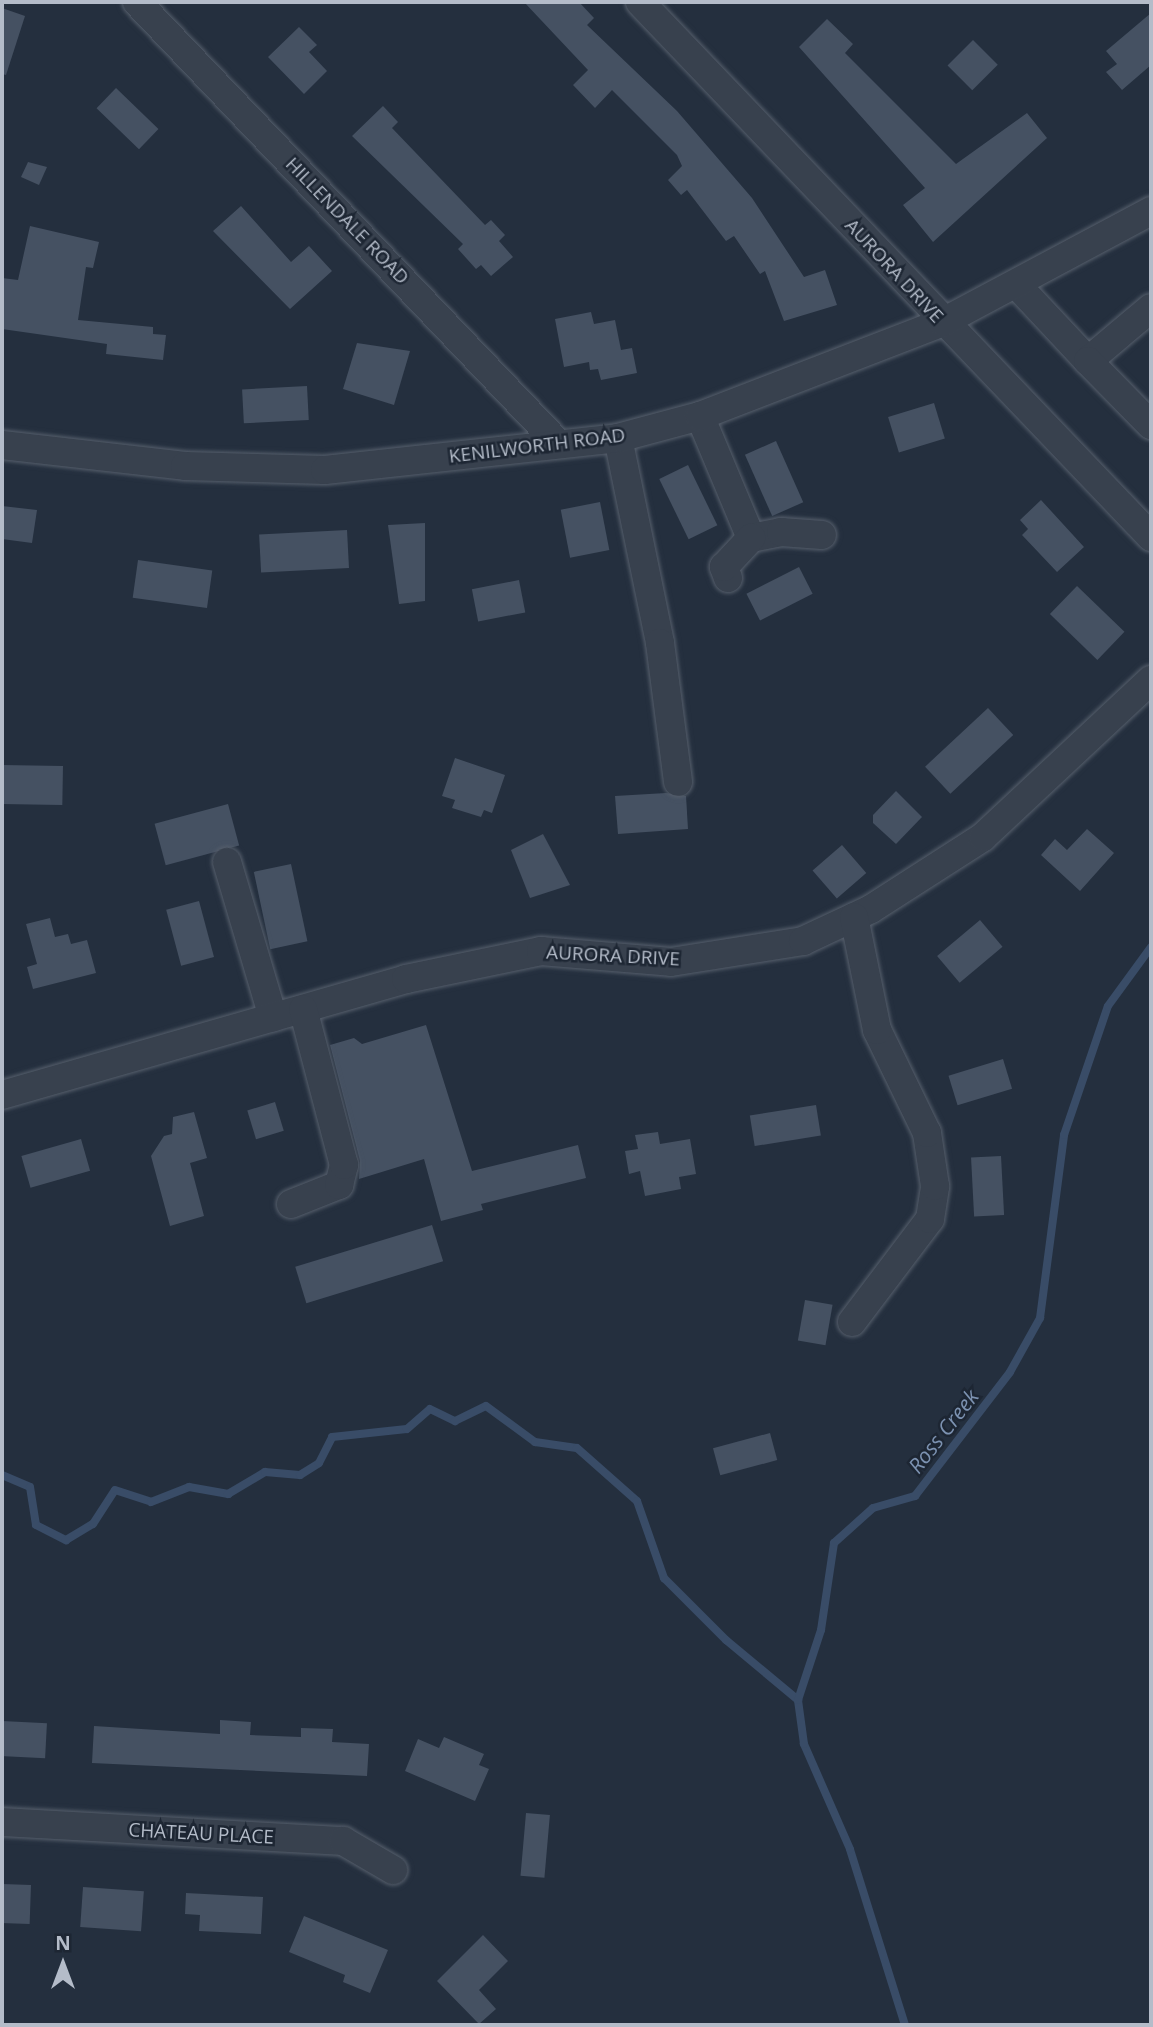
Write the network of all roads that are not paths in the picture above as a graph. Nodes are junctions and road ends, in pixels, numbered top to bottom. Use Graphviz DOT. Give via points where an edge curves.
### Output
graph roads {
  1 [pos="137,2"];
  2 [pos="640,2"];
  3 [pos="1151,211"];
  4 [pos="1016,284"];
  5 [pos="1151,308"];
  6 [pos="943,322"];
  7 [pos="1088,361"];
  8 [pos="1148,415"];
  9 [pos="700,416"];
  10 [pos="618,438"];
  11 [pos="556,441"];
  12 [pos="2,445"];
  13 [pos="822,535"];
  14 [pos="1151,537"];
  15 [pos="751,538"];
  16 [pos="728,578"];
  17 [pos="1151,680"];
  18 [pos="678,782"];
  19 [pos="227,862"];
  20 [pos="854,917"];
  21 [pos="303,1009"];
  22 [pos="273,1017"];
  23 [pos="2,1096"];
  24 [pos="291,1204"];
  25 [pos="852,1321"];
  26 [pos="2,1822"];
  27 [pos="393,1870"];
  1 -- 11 [label="street, HILLENDALE ROAD"];
  2 -- 6 [label="street, AURORA DRIVE"];
  3 -- 4 [label="street, KENILWORTH ROAD"];
  4 -- 6 [label="street, KENILWORTH ROAD"];
  4 -- 7 [label="street"];
  5 -- 7 [label="street"];
  6 -- 9 [label="street, KENILWORTH ROAD"];
  6 -- 14 [label="street, AURORA DRIVE"];
  7 -- 8 [label="street"];
  9 -- 10 [label="street, KENILWORTH ROAD"];
  9 -- 15 [label="street"];
  10 -- 11 [label="street, KENILWORTH ROAD"];
  10 -- 18 [label="street" via="660,643"];
  11 -- 12 [label="street, KENILWORTH ROAD" via="325,470 185,466"];
  13 -- 15 [label="street" via="781,532"];
  15 -- 16 [label="street" via="724,567"];
  17 -- 20 [label="street, AURORA DRIVE" via="983,837"];
  19 -- 22 [label="street"];
  20 -- 21 [label="street, AURORA DRIVE" via="803,941 671,962 541,951 406,979"];
  20 -- 25 [label="street" via="877,1030 927,1133 934,1186 930,1219"];
  21 -- 22 [label="street, AURORA DRIVE"];
  21 -- 24 [label="street" via="344,1165 339,1185"];
  22 -- 23 [label="street, AURORA DRIVE"];
  26 -- 27 [label="street, CHATEAU PLACE" via="342,1841"];
}
